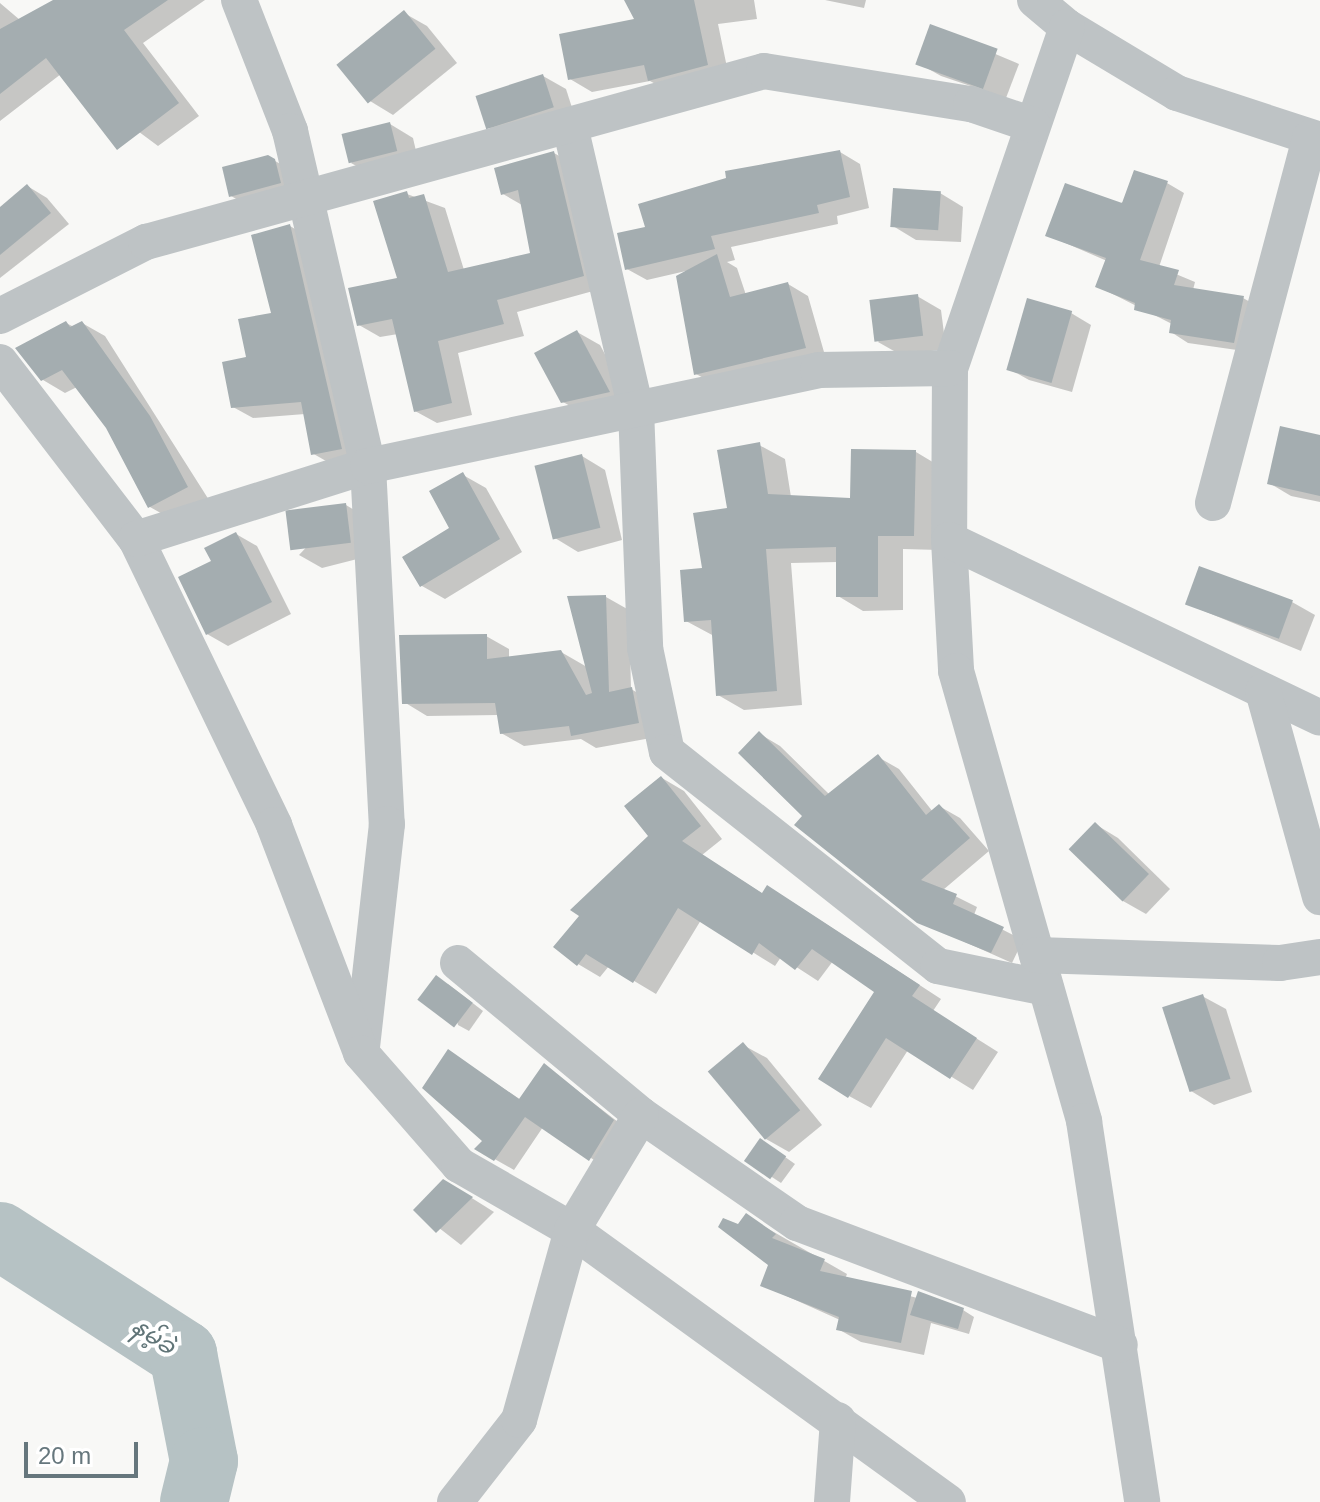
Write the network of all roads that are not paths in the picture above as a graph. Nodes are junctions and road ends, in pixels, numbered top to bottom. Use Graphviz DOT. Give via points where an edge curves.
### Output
graph roads {
  1 [pos="239,0"];
  2 [pos="1035,0"];
  3 [pos="1067,27"];
  4 [pos="1033,125"];
  5 [pos="570,126"];
  6 [pos="1315,139"];
  7 [pos="307,201"];
  8 [pos="0,316"];
  9 [pos="0,362"];
  10 [pos="950,368"];
  11 [pos="636,409"];
  12 [pos="368,466"];
  13 [pos="1213,503"];
  14 [pos="136,539"];
  15 [pos="949,540"];
  16 [pos="1263,691"];
  17 [pos="1320,718"];
  18 [pos="1320,897"];
  19 [pos="1320,957"];
  20 [pos="458,963"];
  21 [pos="1041,971"];
  22 [pos="361,1053"];
  23 [pos="641,1115"];
  24 [pos="572,1230"];
  25 [pos="1120,1345"];
  26 [pos="838,1420"];
  27 [pos="455,1502"];
  28 [pos="832,1502"];
  29 [pos="948,1502"];
  30 [pos="1142,1502"];
  1 -- 7 [label="street" via="290,131"];
  2 -- 3 [label="street"];
  3 -- 4 [label="street"];
  3 -- 6 [label="street" via="1177,93"];
  4 -- 5 [label="street" via="971,104 764,71"];
  4 -- 10 [label="street"];
  5 -- 7 [label="street"];
  5 -- 11 [label="street"];
  6 -- 13 [label="street"];
  7 -- 8 [label="street" via="146,242"];
  7 -- 12 [label="street"];
  9 -- 14 [label="street"];
  10 -- 11 [label="street" via="818,370"];
  10 -- 15 [label="street"];
  11 -- 12 [label="street"];
  11 -- 21 [label="street" via="645,648 667,752 938,966"];
  12 -- 14 [label="street"];
  12 -- 22 [label="street" via="387,824"];
  14 -- 22 [label="street" via="274,825"];
  15 -- 16 [label="street"];
  15 -- 21 [label="street" via="956,671"];
  16 -- 17 [label="street"];
  16 -- 18 [label="street"];
  19 -- 21 [label="street"];
  20 -- 23 [label="street"];
  21 -- 25 [label="street" via="1084,1121"];
  22 -- 24 [label="street" via="459,1165"];
  23 -- 24 [label="street"];
  23 -- 25 [label="street" via="797,1223"];
  24 -- 26 [label="street"];
  24 -- 27 [label="street" via="519,1420"];
  25 -- 30 [label="street"];
  26 -- 28 [label="street"];
  26 -- 29 [label="street"];
}
